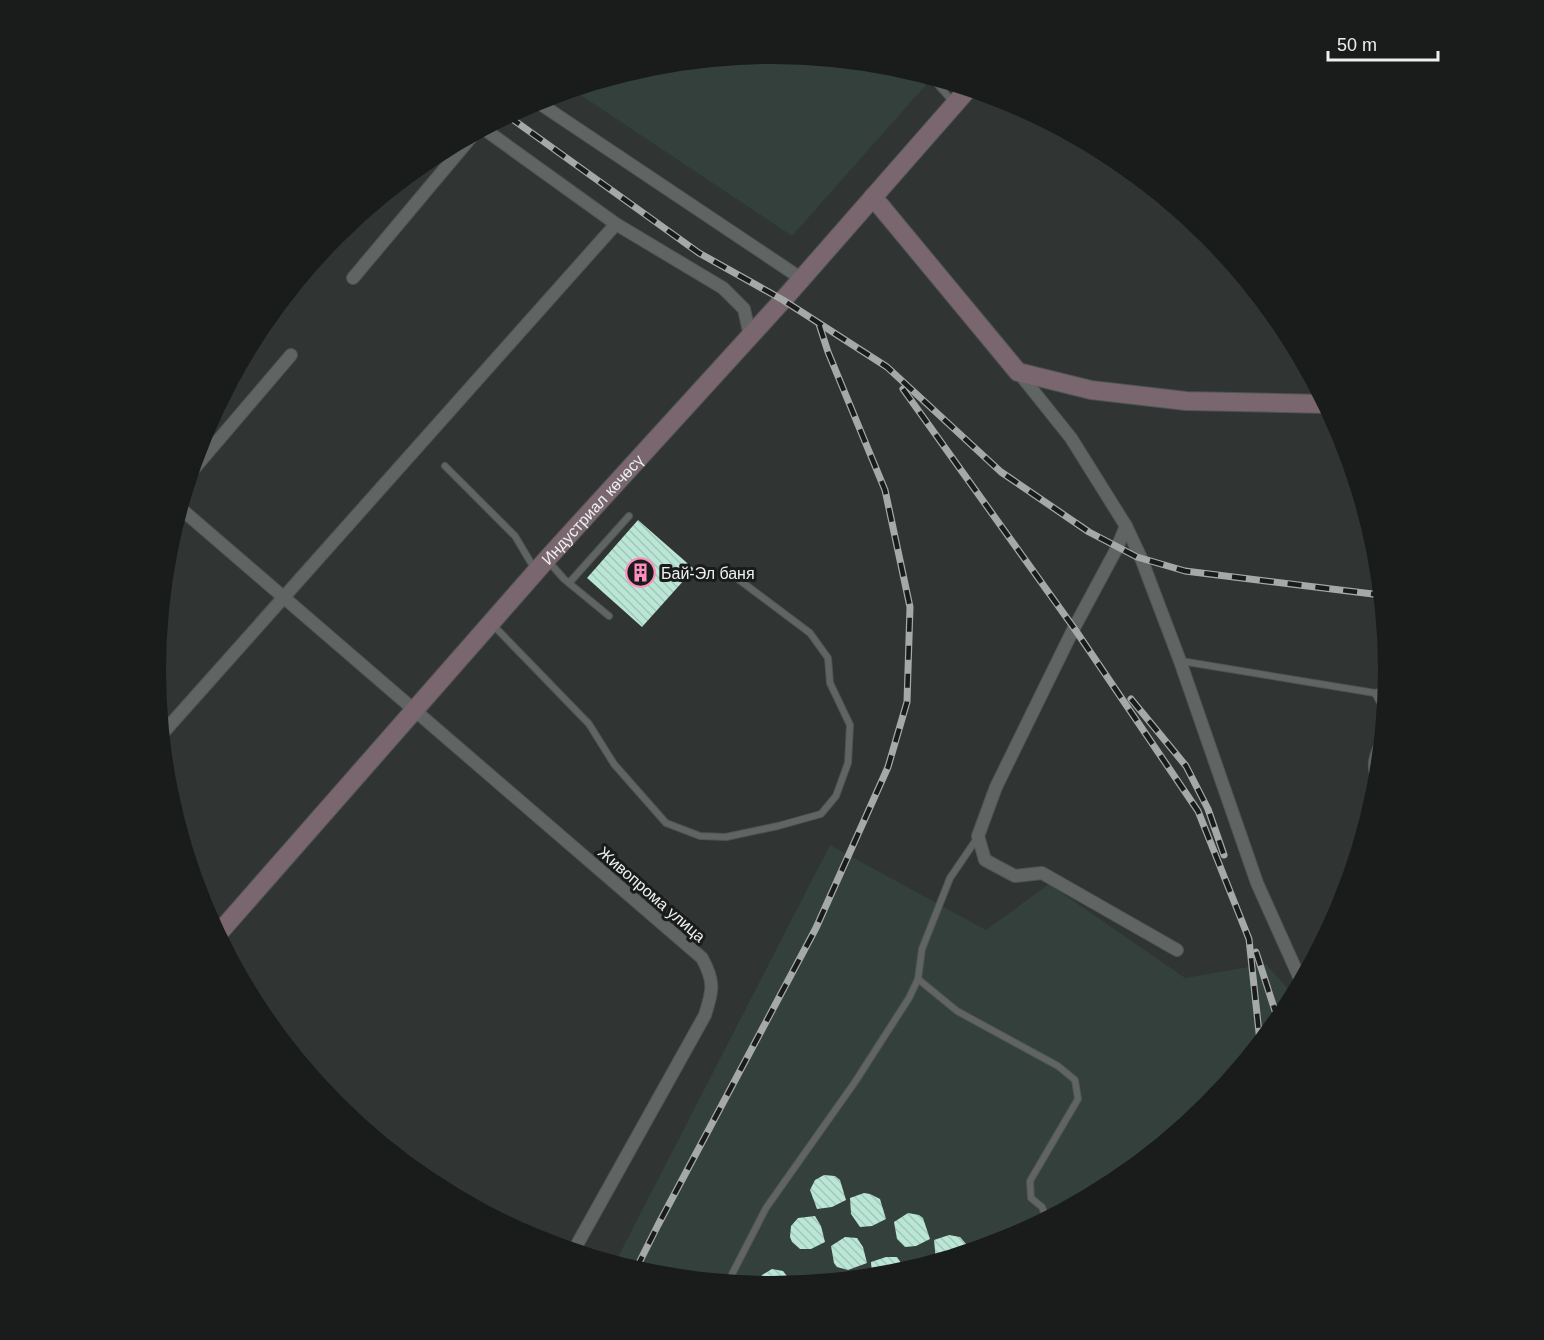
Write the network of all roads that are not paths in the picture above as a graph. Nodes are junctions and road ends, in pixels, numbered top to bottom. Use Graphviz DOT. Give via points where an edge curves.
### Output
graph roads {
  1 [pos="942,89"];
  2 [pos="962,95"];
  3 [pos="955,103"];
  4 [pos="548,108"];
  5 [pos="491,134"];
  6 [pos="458,153"];
  7 [pos="873,197"];
  8 [pos="616,224"];
  9 [pos="353,278"];
  10 [pos="802,279"];
  11 [pos="750,336"];
  12 [pos="291,355"];
  13 [pos="1018,372"];
  14 [pos="1316,404"];
  15 [pos="207,453"];
  16 [pos="445,466"];
  17 [pos="187,514"];
  18 [pos="629,516"];
  19 [pos="1126,526"];
  20 [pos="541,565"];
  21 [pos="730,573"];
  22 [pos="569,583"];
  23 [pos="283,598"];
  24 [pos="609,616"];
  25 [pos="491,623"];
  26 [pos="1180,661"];
  27 [pos="1375,693"];
  28 [pos="1377,696"];
  29 [pos="413,710"];
  30 [pos="170,725"];
  31 [pos="978,836"];
  32 [pos="224,927"];
  33 [pos="1177,950"];
  34 [pos="1297,972"];
  35 [pos="918,979"];
  36 [pos="1043,1211"];
  37 [pos="578,1243"];
  38 [pos="732,1274"];
  1 -- 3 [label="lane"];
  2 -- 3 [label="main road, Индустриал көчөсү"];
  3 -- 7 [label="main road, Индустриал көчөсү"];
  4 -- 10 [label="street"];
  5 -- 8 [label="street"];
  6 -- 9 [label="street"];
  7 -- 10 [label="main road, Индустриал көчөсү"];
  7 -- 13 [label="main road"];
  8 -- 11 [label="street" via="723,288 744,309"];
  8 -- 23 [label="street"];
  10 -- 11 [label="main road, Индустриал көчөсү"];
  11 -- 20 [label="main road, Индустриал көчөсү"];
  12 -- 15 [label="street"];
  13 -- 14 [label="main road" via="1091,390 1186,402"];
  13 -- 19 [label="street" via="1071,438"];
  16 -- 20 [label="lane"];
  17 -- 23 [label="street, Живопрома улица"];
  18 -- 22 [label="lane"];
  19 -- 26 [label="street"];
  19 -- 31 [label="street" via="996,787"];
  20 -- 22 [label="lane"];
  20 -- 25 [label="main road, Индустриал көчөсү"];
  21 -- 25 [label="lane" via="810,633 828,658 830,683 850,725 848,762 836,796 821,814 726,837 700,836 666,823 614,764 590,724"];
  22 -- 24 [label="lane"];
  23 -- 29 [label="street, Живопрома улица"];
  23 -- 30 [label="street"];
  25 -- 29 [label="main road, Индустриал көчөсү"];
  26 -- 27 [label="lane"];
  26 -- 34 [label="street" via="1257,883"];
  27 -- 28 [label="lane"];
  29 -- 32 [label="main road, Индустриал көчөсү"];
  29 -- 37 [label="street, Живопрома улица" via="702,958 711,975 705,1015"];
  31 -- 33 [label="street" via="986,860 1015,876 1042,873"];
  31 -- 35 [label="lane" via="950,878 922,949"];
  35 -- 36 [label="lane" via="957,1011 1058,1066 1075,1080 1078,1099 1030,1181 1031,1198"];
  35 -- 38 [label="lane" via="855,1082 766,1208"];
}
